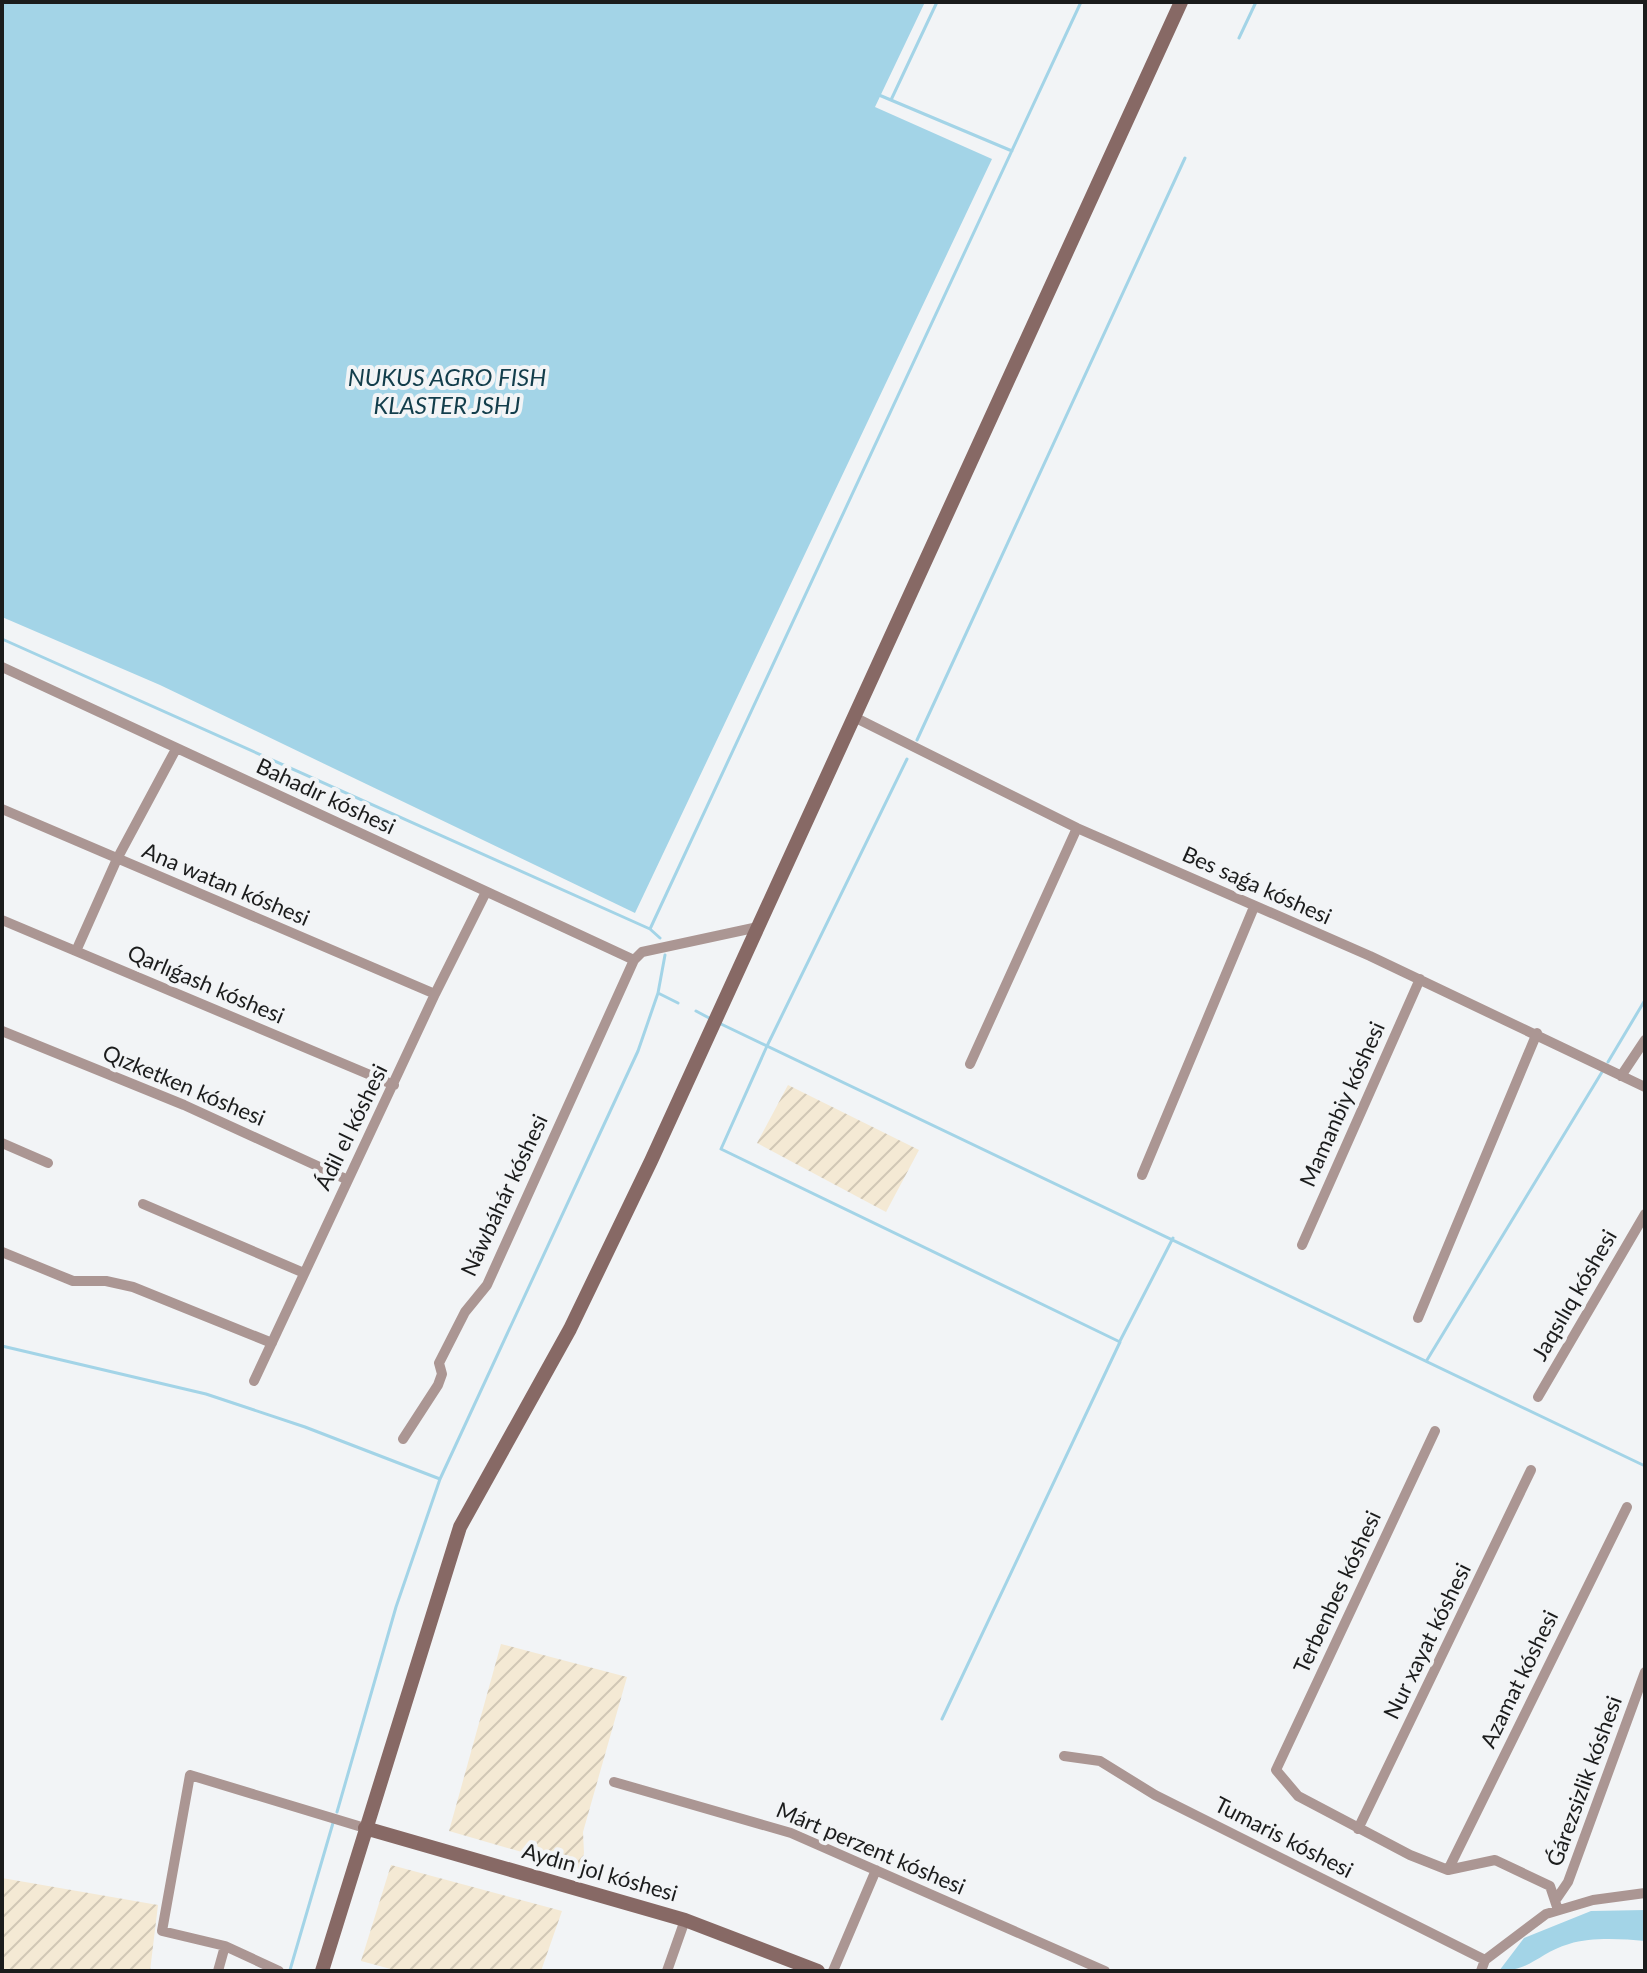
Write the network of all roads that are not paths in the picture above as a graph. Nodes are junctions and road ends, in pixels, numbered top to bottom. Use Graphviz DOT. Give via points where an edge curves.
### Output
graph roads {
  1 [pos="1181,2"];
  2 [pos="2,667"];
  3 [pos="854,717"];
  4 [pos="176,749"];
  5 [pos="2,809"];
  6 [pos="1077,828"];
  7 [pos="117,859"];
  8 [pos="486,892"];
  9 [pos="1254,907"];
  10 [pos="2,920"];
  11 [pos="758,927"];
  12 [pos="76,951"];
  13 [pos="634,960"];
  14 [pos="1420,979"];
  15 [pos="435,994"];
  16 [pos="2,1031"];
  17 [pos="1537,1033"];
  18 [pos="1645,1040"];
  19 [pos="970,1064"];
  20 [pos="1621,1076"];
  21 [pos="394,1085"];
  22 [pos="1645,1087"];
  23 [pos="2,1143"];
  24 [pos="48,1163"];
  25 [pos="1142,1175"];
  26 [pos="348,1180"];
  27 [pos="143,1204"];
  28 [pos="1645,1214"];
  29 [pos="1302,1245"];
  30 [pos="2,1252"];
  31 [pos="304,1273"];
  32 [pos="1418,1318"];
  33 [pos="272,1343"];
  34 [pos="254,1381"];
  35 [pos="1538,1397"];
  36 [pos="1435,1431"];
  37 [pos="403,1439"];
  38 [pos="1531,1470"];
  39 [pos="1627,1507"];
  40 [pos="1645,1672"];
  41 [pos="1064,1756"];
  42 [pos="614,1782"];
  43 [pos="365,1828"];
  44 [pos="1358,1829"];
  45 [pos="876,1870"];
  46 [pos="1448,1870"];
  47 [pos="1645,1893"];
  48 [pos="1557,1905"];
  49 [pos="685,1920"];
  50 [pos="225,1946"];
  51 [pos="1483,1965"];
  52 [pos="218,1971"];
  53 [pos="279,1971"];
  54 [pos="322,1971"];
  55 [pos="667,1971"];
  56 [pos="818,1971"];
  57 [pos="833,1971"];
  58 [pos="1105,1971"];
  1 -- 3 [label="main road"];
  2 -- 4 [label="street, Bahadır kóshesi"];
  3 -- 6 [label="street, Bes saǵa kóshesi"];
  3 -- 11 [label="main road"];
  4 -- 7 [label="street"];
  4 -- 8 [label="street, Bahadır kóshesi"];
  5 -- 7 [label="street, Ana watan kóshesi"];
  6 -- 9 [label="street, Bes saǵa kóshesi"];
  6 -- 19 [label="street"];
  7 -- 12 [label="street"];
  7 -- 15 [label="street, Ana watan kóshesi"];
  8 -- 13 [label="street, Bahadır kóshesi"];
  8 -- 15 [label="street, Ádil el kóshesi"];
  9 -- 14 [label="street, Bes saǵa kóshesi"];
  9 -- 25 [label="street"];
  10 -- 12 [label="street, Qarlıǵash kóshesi"];
  11 -- 13 [label="street" via="642,952"];
  11 -- 43 [label="main road" via="570,1329 460,1527"];
  12 -- 21 [label="street, Qarlıǵash kóshesi"];
  13 -- 37 [label="street, Náwbáhár kóshesi" via="487,1285 465,1312 439,1363 438,1385"];
  14 -- 17 [label="street, Bes saǵa kóshesi"];
  14 -- 29 [label="street, Mamanbiy kóshesi"];
  15 -- 21 [label="street, Ádil el kóshesi"];
  16 -- 26 [label="street, Qızketken kóshesi" via="184,1105"];
  17 -- 20 [label="street, Bes saǵa kóshesi"];
  17 -- 32 [label="street"];
  18 -- 20 [label="street"];
  20 -- 22 [label="street, Bes saǵa kóshesi"];
  21 -- 26 [label="street, Ádil el kóshesi"];
  23 -- 24 [label="street"];
  26 -- 31 [label="street, Ádil el kóshesi"];
  27 -- 31 [label="street"];
  28 -- 35 [label="street, Jaqsılıq kóshesi"];
  30 -- 33 [label="street" via="73,1281 133,1287"];
  31 -- 33 [label="street, Ádil el kóshesi"];
  33 -- 34 [label="street, Ádil el kóshesi"];
  36 -- 44 [label="street, Terbenbes kóshesi" via="1276,1770 1298,1796"];
  38 -- 44 [label="street, Nur xayat kóshesi"];
  39 -- 46 [label="street, Azamat kóshesi"];
  40 -- 48 [label="street, Ǵárezsizlik kóshesi"];
  41 -- 51 [label="street, Tumaris kóshesi" via="1100,1761 1155,1795"];
  42 -- 45 [label="street, Márt perzent kóshesi" via="791,1833"];
  43 -- 49 [label="main road, Aydın jol kóshesi"];
  43 -- 50 [label="street" via="190,1775 162,1931"];
  43 -- 54 [label="main road"];
  44 -- 46 [label="street"];
  45 -- 57 [label="street"];
  45 -- 58 [label="street, Márt perzent kóshesi"];
  46 -- 48 [label="street" via="1495,1860 1550,1886"];
  47 -- 48 [label="street"];
  48 -- 51 [label="street"];
  49 -- 55 [label="street"];
  49 -- 56 [label="main road, Aydın jol kóshesi"];
  50 -- 52 [label="street"];
  50 -- 53 [label="street"];
}
